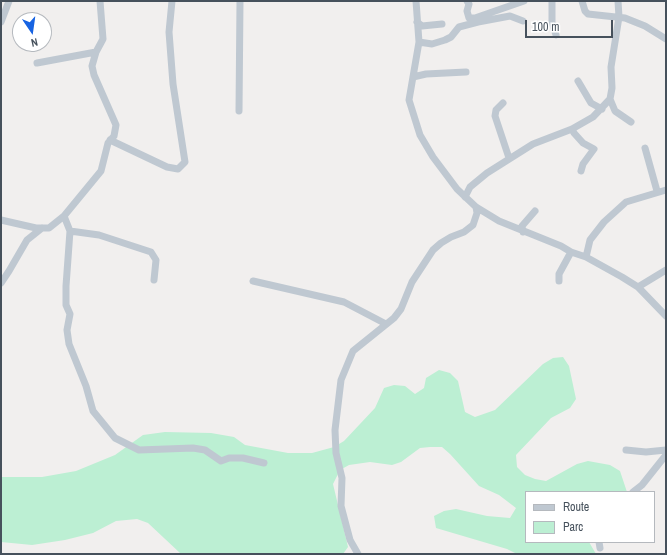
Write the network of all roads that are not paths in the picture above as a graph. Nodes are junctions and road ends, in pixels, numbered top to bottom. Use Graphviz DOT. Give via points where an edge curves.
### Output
graph roads {
  1 [pos="9,1"];
  2 [pos="100,1"];
  3 [pos="172,1"];
  4 [pos="240,1"];
  5 [pos="416,1"];
  6 [pos="476,1"];
  7 [pos="524,1"];
  8 [pos="552,1"];
  9 [pos="582,1"];
  10 [pos="618,1"];
  11 [pos="468,2"];
  12 [pos="619,17"];
  13 [pos="523,21"];
  14 [pos="1,22"];
  15 [pos="417,22"];
  16 [pos="442,24"];
  17 [pos="556,35"];
  18 [pos="666,39"];
  19 [pos="419,42"];
  20 [pos="96,52"];
  21 [pos="37,63"];
  22 [pos="466,72"];
  23 [pos="413,77"];
  24 [pos="578,81"];
  25 [pos="610,99"];
  26 [pos="503,103"];
  27 [pos="602,109"];
  28 [pos="239,111"];
  29 [pos="631,122"];
  30 [pos="572,129"];
  31 [pos="110,140"];
  32 [pos="645,148"];
  33 [pos="509,158"];
  34 [pos="581,170"];
  35 [pos="666,190"];
  36 [pos="657,191"];
  37 [pos="465,197"];
  38 [pos="476,207"];
  39 [pos="535,210"];
  40 [pos="64,216"];
  41 [pos="1,220"];
  42 [pos="42,228"];
  43 [pos="70,231"];
  44 [pos="523,232"];
  45 [pos="571,252"];
  46 [pos="586,257"];
  47 [pos="666,270"];
  48 [pos="154,280"];
  49 [pos="253,281"];
  50 [pos="559,281"];
  51 [pos="1,282"];
  52 [pos="638,287"];
  53 [pos="666,316"];
  54 [pos="386,324"];
  55 [pos="626,450"];
  56 [pos="666,450"];
  57 [pos="666,455"];
  58 [pos="264,463"];
  59 [pos="634,491"];
  60 [pos="358,554"];
  1 -- 14 [label="street"];
  2 -- 20 [label="street" via="103,39"];
  3 -- 31 [label="street" via="169,32 173,84 185,162 178,169 168,167"];
  4 -- 28 [label="street"];
  5 -- 15 [label="street"];
  6 -- 11 [label="street"];
  7 -- 11 [label="street" via="475,18 469,18"];
  8 -- 17 [label="street" via="552,23"];
  9 -- 12 [label="street" via="588,14"];
  10 -- 12 [label="street"];
  12 -- 18 [label="street" via="645,26"];
  12 -- 25 [label="street" via="610,67"];
  13 -- 19 [label="street" via="510,16 478,22 459,27 445,40 432,44"];
  15 -- 16 [label="street" via="422,26"];
  15 -- 19 [label="street"];
  19 -- 23 [label="street"];
  20 -- 21 [label="street"];
  20 -- 31 [label="street" via="92,66 94,75 116,125 114,136"];
  22 -- 23 [label="street"];
  23 -- 37 [label="street" via="409,100 420,135 433,157"];
  24 -- 27 [label="street" via="591,103"];
  25 -- 27 [label="street"];
  25 -- 29 [label="street" via="615,111"];
  26 -- 33 [label="street" via="496,110 495,116"];
  27 -- 30 [label="street"];
  30 -- 33 [label="street" via="533,144"];
  30 -- 34 [label="street" via="583,142 594,149"];
  31 -- 40 [label="street" via="101,170"];
  32 -- 36 [label="street"];
  33 -- 37 [label="street" via="476,181 466,192"];
  35 -- 36 [label="street"];
  36 -- 46 [label="street" via="626,202 604,222 590,240"];
  37 -- 38 [label="street"];
  38 -- 44 [label="street"];
  38 -- 54 [label="street" via="476,220 473,225 433,250 412,282 401,309"];
  39 -- 44 [label="street" via="522,226"];
  40 -- 42 [label="street" via="48,228"];
  40 -- 43 [label="street"];
  41 -- 42 [label="street"];
  42 -- 51 [label="street" via="27,240"];
  43 -- 48 [label="street" via="99,235 151,252 156,260"];
  43 -- 58 [label="street" via="66,286 66,305 70,314 67,330 69,344 93,411 115,438 139,450 193,448 205,450 221,462 229,458 243,458"];
  44 -- 45 [label="street"];
  45 -- 46 [label="street"];
  45 -- 50 [label="street" via="558,274"];
  46 -- 52 [label="street"];
  47 -- 52 [label="street"];
  49 -- 54 [label="street" via="344,302"];
  52 -- 53 [label="street"];
  54 -- 60 [label="street" via="353,351 341,380 338,400 335,430 336,453 342,478 341,506 350,540"];
  55 -- 56 [label="street"];
  57 -- 59 [label="street"];
}
